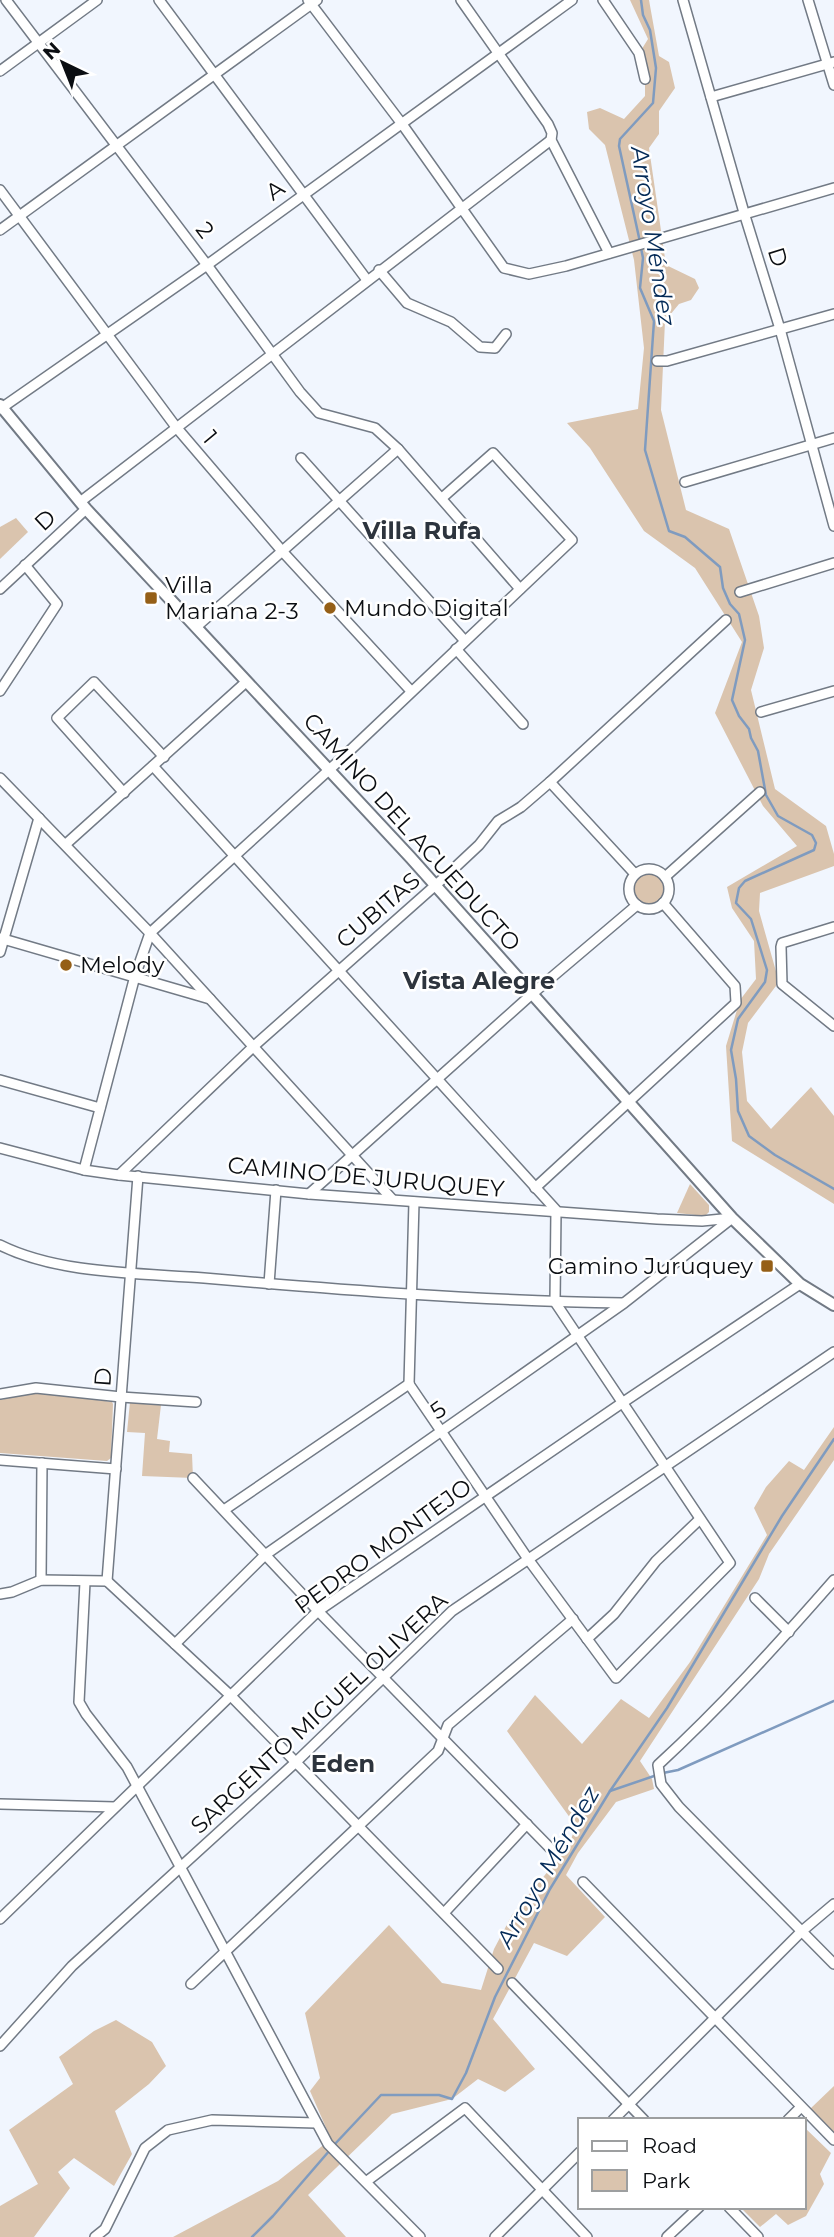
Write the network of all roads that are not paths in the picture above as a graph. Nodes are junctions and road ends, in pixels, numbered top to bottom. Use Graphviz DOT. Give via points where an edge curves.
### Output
graph roads {
  1 [pos="6,0"];
  2 [pos="97,0"];
  3 [pos="159,0"];
  4 [pos="461,0"];
  5 [pos="572,0"];
  6 [pos="603,0"];
  7 [pos="683,0"];
  8 [pos="808,0"];
  9 [pos="312,1"];
  10 [pos="38,43"];
  11 [pos="498,53"];
  12 [pos="831,63"];
  13 [pos="0,71"];
  14 [pos="215,74"];
  15 [pos="645,79"];
  16 [pos="834,85"];
  17 [pos="711,97"];
  18 [pos="402,124"];
  19 [pos="551,140"];
  20 [pos="117,146"];
  21 [pos="834,188"];
  22 [pos="0,191"];
  23 [pos="304,193"];
  24 [pos="461,207"];
  25 [pos="745,215"];
  26 [pos="19,216"];
  27 [pos="0,229"];
  28 [pos="609,253"];
  29 [pos="207,264"];
  30 [pos="379,270"];
  31 [pos="368,280"];
  32 [pos="834,314"];
  33 [pos="780,329"];
  34 [pos="107,332"];
  35 [pos="506,334"];
  36 [pos="272,354"];
  37 [pos="657,361"];
  38 [pos="1,407"];
  39 [pos="176,426"];
  40 [pos="834,438"];
  41 [pos="813,444"];
  42 [pos="398,449"];
  43 [pos="301,458"];
  44 [pos="685,482"];
  45 [pos="442,498"];
  46 [pos="340,501"];
  47 [pos="83,506"];
  48 [pos="834,526"];
  49 [pos="282,551"];
  50 [pos="834,564"];
  51 [pos="25,565"];
  52 [pos="0,589"];
  53 [pos="520,589"];
  54 [pos="740,592"];
  55 [pos="726,620"];
  56 [pos="195,627"];
  57 [pos="465,641"];
  58 [pos="456,649"];
  59 [pos="246,682"];
  60 [pos="0,691"];
  61 [pos="411,691"];
  62 [pos="834,691"];
  63 [pos="761,712"];
  64 [pos="523,723"];
  65 [pos="164,757"];
  66 [pos="153,766"];
  67 [pos="328,770"];
  68 [pos="0,778"];
  69 [pos="550,782"];
  70 [pos="760,792"];
  71 [pos="124,793"];
  72 [pos="39,818"];
  73 [pos="66,844"];
  74 [pos="234,855"];
  75 [pos="635,874"];
  76 [pos="665,877"];
  77 [pos="436,886"];
  78 [pos="663,903"];
  79 [pos="637,905"];
  80 [pos="834,927"];
  81 [pos="150,933"];
  82 [pos="2,939"];
  83 [pos="0,952"];
  84 [pos="339,970"];
  85 [pos="135,976"];
  86 [pos="532,994"];
  87 [pos="210,999"];
  88 [pos="834,1026"];
  89 [pos="254,1046"];
  90 [pos="438,1079"];
  91 [pos="0,1080"];
  92 [pos="630,1103"];
  93 [pos="100,1108"];
  94 [pos="0,1148"];
  95 [pos="353,1155"];
  96 [pos="84,1170"];
  97 [pos="119,1175"];
  98 [pos="138,1176"];
  99 [pos="535,1188"];
  100 [pos="276,1190"];
  101 [pos="309,1194"];
  102 [pos="392,1199"];
  103 [pos="414,1202"];
  104 [pos="556,1210"];
  105 [pos="732,1218"];
  106 [pos="0,1245"];
  107 [pos="130,1272"];
  108 [pos="270,1284"];
  109 [pos="800,1284"];
  110 [pos="412,1295"];
  111 [pos="555,1302"];
  112 [pos="624,1303"];
  113 [pos="834,1305"];
  114 [pos="577,1336"];
  115 [pos="834,1352"];
  116 [pos="409,1384"];
  117 [pos="0,1394"];
  118 [pos="121,1398"];
  119 [pos="196,1402"];
  120 [pos="622,1403"];
  121 [pos="440,1433"];
  122 [pos="0,1460"];
  123 [pos="42,1463"];
  124 [pos="665,1467"];
  125 [pos="116,1469"];
  126 [pos="193,1478"];
  127 [pos="486,1496"];
  128 [pos="224,1510"];
  129 [pos="700,1519"];
  130 [pos="265,1555"];
  131 [pos="528,1559"];
  132 [pos="41,1580"];
  133 [pos="834,1580"];
  134 [pos="85,1581"];
  135 [pos="107,1581"];
  136 [pos="0,1594"];
  137 [pos="755,1598"];
  138 [pos="318,1611"];
  139 [pos="573,1619"];
  140 [pos="789,1632"];
  141 [pos="587,1639"];
  142 [pos="175,1644"];
  143 [pos="384,1678"];
  144 [pos="231,1696"];
  145 [pos="444,1738"];
  146 [pos="296,1762"];
  147 [pos="138,1788"];
  148 [pos="0,1804"];
  149 [pos="115,1807"];
  150 [pos="527,1824"];
  151 [pos="359,1826"];
  152 [pos="550,1848"];
  153 [pos="181,1870"];
  154 [pos="583,1882"];
  155 [pos="834,1904"];
  156 [pos="444,1913"];
  157 [pos="0,1919"];
  158 [pos="802,1931"];
  159 [pos="226,1953"];
  160 [pos="834,1964"];
  161 [pos="498,1969"];
  162 [pos="512,1983"];
  163 [pos="191,1984"];
  164 [pos="715,2018"];
  165 [pos="0,2046"];
  166 [pos="629,2104"];
  167 [pos="801,2107"];
  168 [pos="615,2118"];
  169 [pos="642,2118"];
  170 [pos="790,2118"];
  171 [pos="316,2123"];
  172 [pos="834,2140"];
  173 [pos="578,2154"];
  174 [pos="367,2181"];
  175 [pos="543,2189"];
  176 [pos="697,2209"];
  177 [pos="731,2209"];
  178 [pos="95,2237"];
  179 [pos="420,2237"];
  180 [pos="495,2237"];
  181 [pos="587,2237"];
  182 [pos="667,2237"];
  183 [pos="758,2237"];
  1 -- 10 [label="street, 2"];
  2 -- 10 [label="street"];
  3 -- 14 [label="street"];
  4 -- 11 [label="street"];
  5 -- 11 [label="street, A"];
  6 -- 15 [label="street" via="639,53"];
  7 -- 17 [label="street, D"];
  8 -- 12 [label="street"];
  9 -- 14 [label="street"];
  9 -- 18 [label="street"];
  10 -- 13 [label="street"];
  10 -- 20 [label="street, 2"];
  11 -- 18 [label="street, A"];
  11 -- 19 [label="street" via="548,124"];
  12 -- 16 [label="street"];
  12 -- 17 [label="street"];
  14 -- 20 [label="street"];
  14 -- 23 [label="street"];
  17 -- 25 [label="street, D"];
  18 -- 23 [label="street, A"];
  18 -- 24 [label="street"];
  19 -- 24 [label="street, D"];
  19 -- 28 [label="street"];
  20 -- 26 [label="street"];
  20 -- 29 [label="street, 2"];
  21 -- 25 [label="street"];
  22 -- 26 [label="street, 1"];
  23 -- 29 [label="street, A"];
  23 -- 31 [label="street"];
  24 -- 28 [label="street" via="504,268 529,274"];
  24 -- 30 [label="street, D"];
  25 -- 28 [label="street"];
  25 -- 33 [label="street, D"];
  26 -- 27 [label="street"];
  26 -- 34 [label="street, 1"];
  29 -- 34 [label="street, A"];
  29 -- 36 [label="street, 2"];
  30 -- 31 [label="street, D"];
  30 -- 35 [label="street" via="407,303 451,323 480,347 495,348"];
  31 -- 36 [label="street, D"];
  32 -- 33 [label="street"];
  33 -- 37 [label="street"];
  33 -- 41 [label="street, D"];
  34 -- 38 [label="street, A"];
  34 -- 39 [label="street, 1"];
  36 -- 39 [label="street, D"];
  36 -- 42 [label="street, 2" via="319,413 375,428"];
  38 -- 47 [label="main road, CAMINO DEL ACUEDUCTO"];
  39 -- 47 [label="street, D"];
  39 -- 49 [label="street, 1"];
  40 -- 41 [label="street"];
  41 -- 44 [label="street"];
  41 -- 48 [label="street, D"];
  42 -- 45 [label="street, 2"];
  42 -- 46 [label="street"];
  43 -- 46 [label="street"];
  45 -- 53 [label="street, 2"];
  45 -- 53 [label="street" via="493,453 572,540"];
  46 -- 49 [label="street"];
  46 -- 57 [label="street"];
  47 -- 51 [label="street, D"];
  47 -- 56 [label="main road, CAMINO DEL ACUEDUCTO"];
  49 -- 56 [label="street"];
  49 -- 61 [label="street, 1"];
  50 -- 54 [label="street"];
  51 -- 52 [label="street, D"];
  51 -- 60 [label="street" via="57,604"];
  53 -- 57 [label="street"];
  55 -- 69 [label="street, CUBITAS"];
  56 -- 59 [label="main road, CAMINO DEL ACUEDUCTO"];
  57 -- 58 [label="street"];
  58 -- 61 [label="street"];
  58 -- 64 [label="street"];
  59 -- 65 [label="street"];
  59 -- 67 [label="main road, CAMINO DEL ACUEDUCTO"];
  61 -- 67 [label="street"];
  62 -- 63 [label="street"];
  65 -- 66 [label="street"];
  65 -- 71 [label="street" via="94,682 57,718"];
  66 -- 71 [label="street"];
  66 -- 74 [label="street"];
  67 -- 74 [label="street"];
  67 -- 77 [label="main road, CAMINO DEL ACUEDUCTO"];
  68 -- 72 [label="street"];
  69 -- 75 [label="street"];
  69 -- 77 [label="street, CUBITAS" via="498,821"];
  70 -- 76 [label="street"];
  71 -- 73 [label="street"];
  72 -- 73 [label="street"];
  72 -- 82 [label="street"];
  73 -- 81 [label="street"];
  74 -- 81 [label="street"];
  74 -- 84 [label="street"];
  75 -- 76 [label="street" via="654,870"];
  75 -- 79 [label="street" via="629,887"];
  76 -- 78 [label="street" via="668,887"];
  77 -- 84 [label="street, CUBITAS"];
  77 -- 86 [label="main road, CAMINO DEL ACUEDUCTO"];
  78 -- 79 [label="street" via="647,909"];
  78 -- 92 [label="street" via="735,986 736,1003"];
  79 -- 86 [label="street"];
  80 -- 88 [label="street" via="782,943 782,984"];
  81 -- 85 [label="street"];
  81 -- 87 [label="street"];
  82 -- 83 [label="street"];
  82 -- 85 [label="street"];
  84 -- 89 [label="street, CUBITAS"];
  84 -- 90 [label="street"];
  85 -- 87 [label="street"];
  85 -- 93 [label="street"];
  86 -- 90 [label="street"];
  86 -- 92 [label="main road, CAMINO DEL ACUEDUCTO"];
  87 -- 89 [label="street"];
  89 -- 95 [label="street"];
  89 -- 97 [label="street, CUBITAS"];
  90 -- 95 [label="street"];
  90 -- 99 [label="street"];
  91 -- 93 [label="street"];
  92 -- 99 [label="street"];
  92 -- 105 [label="main road, CAMINO DEL ACUEDUCTO"];
  93 -- 96 [label="street"];
  94 -- 96 [label="street, CAMINO DE JURUQUEY"];
  95 -- 101 [label="street"];
  95 -- 102 [label="street"];
  96 -- 97 [label="street, CAMINO DE JURUQUEY"];
  97 -- 98 [label="street, CAMINO DE JURUQUEY"];
  98 -- 100 [label="street, CAMINO DE JURUQUEY"];
  98 -- 107 [label="street, D"];
  99 -- 104 [label="street"];
  100 -- 101 [label="street, CAMINO DE JURUQUEY"];
  100 -- 108 [label="street"];
  101 -- 102 [label="street, CAMINO DE JURUQUEY"];
  102 -- 103 [label="street, CAMINO DE JURUQUEY"];
  103 -- 104 [label="street, CAMINO DE JURUQUEY"];
  103 -- 110 [label="street"];
  104 -- 105 [label="street, CAMINO DE JURUQUEY" via="702,1222"];
  104 -- 111 [label="street"];
  105 -- 109 [label="main road, CAMINO DEL ACUEDUCTO"];
  105 -- 112 [label="street, 5"];
  106 -- 107 [label="street" via="74,1266"];
  107 -- 108 [label="street"];
  107 -- 118 [label="street, D"];
  108 -- 110 [label="street"];
  109 -- 113 [label="main road, CAMINO DEL ACUEDUCTO"];
  109 -- 120 [label="street, PEDRO MONTEJO"];
  110 -- 111 [label="street"];
  110 -- 116 [label="street"];
  111 -- 112 [label="street"];
  111 -- 114 [label="street"];
  112 -- 114 [label="street, 5"];
  114 -- 120 [label="street"];
  114 -- 121 [label="street, 5"];
  115 -- 124 [label="street, SARGENTO MIGUEL OLIVERA"];
  116 -- 121 [label="street"];
  116 -- 128 [label="street"];
  117 -- 118 [label="street" via="36,1388"];
  118 -- 119 [label="street"];
  118 -- 125 [label="street, D"];
  120 -- 124 [label="street"];
  120 -- 127 [label="street, PEDRO MONTEJO"];
  121 -- 127 [label="street"];
  121 -- 130 [label="street, 5"];
  122 -- 123 [label="street"];
  123 -- 125 [label="street"];
  123 -- 132 [label="street"];
  124 -- 129 [label="street"];
  124 -- 131 [label="street, SARGENTO MIGUEL OLIVERA"];
  125 -- 135 [label="street, D"];
  126 -- 128 [label="street"];
  127 -- 131 [label="street"];
  127 -- 138 [label="street, PEDRO MONTEJO"];
  128 -- 130 [label="street"];
  129 -- 141 [label="street"];
  129 -- 141 [label="street" via="730,1563 616,1678"];
  130 -- 138 [label="street"];
  130 -- 142 [label="street, 5"];
  131 -- 139 [label="street"];
  131 -- 143 [label="street, SARGENTO MIGUEL OLIVERA" via="452,1611"];
  132 -- 134 [label="street"];
  132 -- 136 [label="street"];
  133 -- 140 [label="street"];
  134 -- 135 [label="street"];
  134 -- 147 [label="street" via="79,1702"];
  135 -- 142 [label="street"];
  137 -- 140 [label="street"];
  138 -- 143 [label="street"];
  138 -- 144 [label="street, PEDRO MONTEJO"];
  139 -- 141 [label="street"];
  139 -- 145 [label="street" via="448,1725"];
  140 -- 158 [label="street" via="658,1765 661,1784 679,1807"];
  142 -- 144 [label="street"];
  143 -- 145 [label="street"];
  143 -- 146 [label="street, SARGENTO MIGUEL OLIVERA"];
  144 -- 146 [label="street"];
  144 -- 147 [label="street, PEDRO MONTEJO"];
  145 -- 150 [label="street"];
  145 -- 151 [label="street" via="438,1751"];
  146 -- 151 [label="street"];
  146 -- 153 [label="street, SARGENTO MIGUEL OLIVERA"];
  147 -- 149 [label="street, PEDRO MONTEJO"];
  147 -- 153 [label="street"];
  148 -- 149 [label="street"];
  149 -- 157 [label="street, PEDRO MONTEJO"];
  150 -- 152 [label="street"];
  150 -- 156 [label="street"];
  151 -- 156 [label="street"];
  151 -- 159 [label="street"];
  153 -- 159 [label="street"];
  153 -- 165 [label="street, SARGENTO MIGUEL OLIVERA" via="72,1966"];
  154 -- 164 [label="street"];
  155 -- 158 [label="street"];
  156 -- 161 [label="street"];
  158 -- 160 [label="street"];
  158 -- 164 [label="street"];
  159 -- 163 [label="street"];
  159 -- 171 [label="street"];
  162 -- 166 [label="street"];
  164 -- 166 [label="street"];
  164 -- 167 [label="street"];
  166 -- 168 [label="street"];
  166 -- 169 [label="street"];
  167 -- 170 [label="street"];
  167 -- 172 [label="street"];
  171 -- 174 [label="street" via="327,2144"];
  171 -- 178 [label="street" via="212,2120 161,2134 145,2148 105,2229"];
  173 -- 175 [label="street"];
  174 -- 175 [label="street" via="465,2108"];
  174 -- 179 [label="street"];
  175 -- 180 [label="street"];
  175 -- 181 [label="street"];
  176 -- 182 [label="street"];
  177 -- 183 [label="street"];
}
